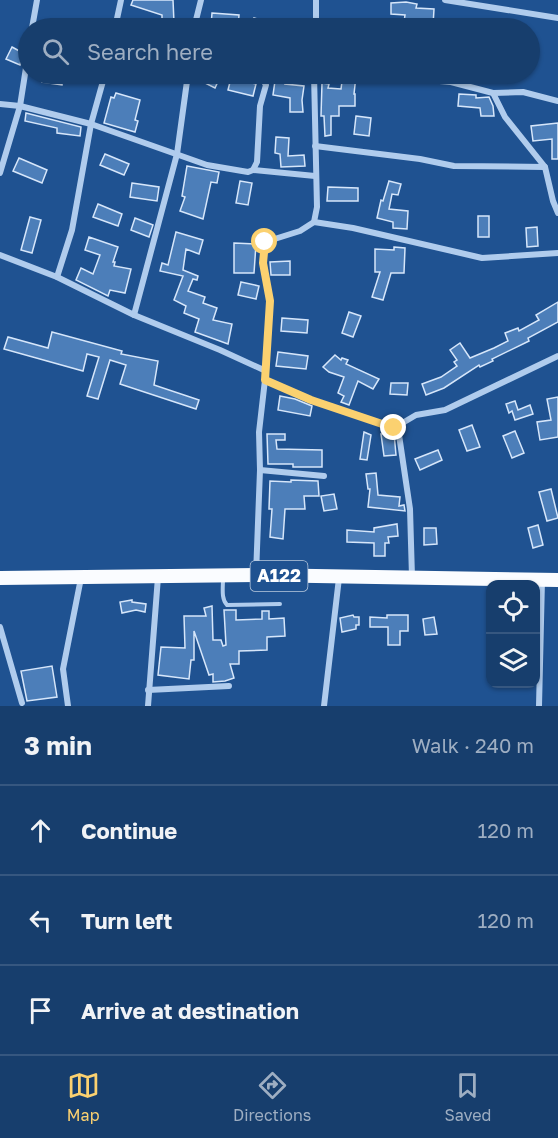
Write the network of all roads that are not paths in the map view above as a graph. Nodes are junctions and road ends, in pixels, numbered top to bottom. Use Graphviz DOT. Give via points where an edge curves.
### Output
graph roads {
  1 [pos="37,0"];
  2 [pos="121,0"];
  3 [pos="201,0"];
  4 [pos="316,0"];
  5 [pos="445,0"];
  6 [pos="34,18"];
  7 [pos="117,18"];
  8 [pos="196,18"];
  9 [pos="316,18"];
  10 [pos="558,18"];
  11 [pos="23,84"];
  12 [pos="102,84"];
  13 [pos="187,84"];
  14 [pos="265,84"];
  15 [pos="314,84"];
  16 [pos="459,84"];
  17 [pos="493,93"];
  18 [pos="558,101"];
  19 [pos="0,104"];
  20 [pos="20,106"];
  21 [pos="91,124"];
  22 [pos="315,146"];
  23 [pos="177,154"];
  24 [pos="545,167"];
  25 [pos="253,170"];
  26 [pos="0,173"];
  27 [pos="315,176"];
  28 [pos="558,213"];
  29 [pos="314,222"];
  30 [pos="558,253"];
  31 [pos="0,255"];
  32 [pos="57,277"];
  33 [pos="134,315"];
  34 [pos="558,356"];
  35 [pos="266,371"];
  36 [pos="265,380"];
  37 [pos="399,435"];
  38 [pos="260,470"];
  39 [pos="324,476"];
  40 [pos="3,575"];
  41 [pos="256,575"];
  42 [pos="223,576"];
  43 [pos="158,577"];
  44 [pos="339,577"];
  45 [pos="81,578"];
  46 [pos="412,578"];
  47 [pos="542,580"];
  48 [pos="558,580"];
  49 [pos="280,604"];
  50 [pos="0,627"];
  51 [pos="229,686"];
  52 [pos="148,690"];
  53 [pos="22,703"];
  54 [pos="68,706"];
  55 [pos="148,706"];
  56 [pos="324,706"];
  57 [pos="539,706"];
  1 -- 6 [label="street"];
  2 -- 7 [label="street"];
  3 -- 8 [label="street"];
  4 -- 9 [label="street"];
  5 -- 10 [label="street"];
  11 -- 20 [label="street"];
  12 -- 21 [label="street"];
  13 -- 23 [label="street"];
  14 -- 25 [label="street"];
  15 -- 22 [label="street"];
  16 -- 17 [label="street"];
  17 -- 18 [label="street" via="523,92"];
  17 -- 24 [label="street" via="505,117"];
  19 -- 20 [label="street"];
  20 -- 21 [label="street"];
  20 -- 26 [label="street"];
  21 -- 23 [label="street"];
  21 -- 32 [label="street" via="72,230"];
  22 -- 24 [label="street" via="454,166"];
  22 -- 27 [label="street"];
  23 -- 25 [label="street" via="207,165"];
  23 -- 33 [label="street"];
  24 -- 28 [label="street"];
  25 -- 27 [label="street"];
  27 -- 29 [label="street"];
  29 -- 30 [label="street" via="482,258"];
  29 -- 35 [label="street" via="300,231 265,242 263,263 270,301"];
  31 -- 32 [label="street"];
  32 -- 33 [label="street"];
  33 -- 35 [label="street"];
  34 -- 36 [label="street" via="445,410 416,415 394,428"];
  35 -- 36 [label="street"];
  36 -- 38 [label="street" via="259,432"];
  37 -- 46 [label="street" via="410,509"];
  38 -- 39 [label="street"];
  38 -- 41 [label="street"];
  40 -- 45 [label="highway, A122"];
  41 -- 42 [label="highway, A122"];
  41 -- 44 [label="highway, A122"];
  42 -- 43 [label="highway, A122"];
  42 -- 49 [label="lane" via="223,598 228,605"];
  43 -- 45 [label="highway, A122"];
  43 -- 52 [label="street"];
  44 -- 46 [label="highway, A122"];
  44 -- 56 [label="street"];
  45 -- 54 [label="street" via="63,669"];
  46 -- 47 [label="highway, A122"];
  47 -- 48 [label="highway, A122"];
  47 -- 57 [label="street"];
  50 -- 53 [label="street"];
  51 -- 52 [label="street"];
  52 -- 55 [label="street"];
}
